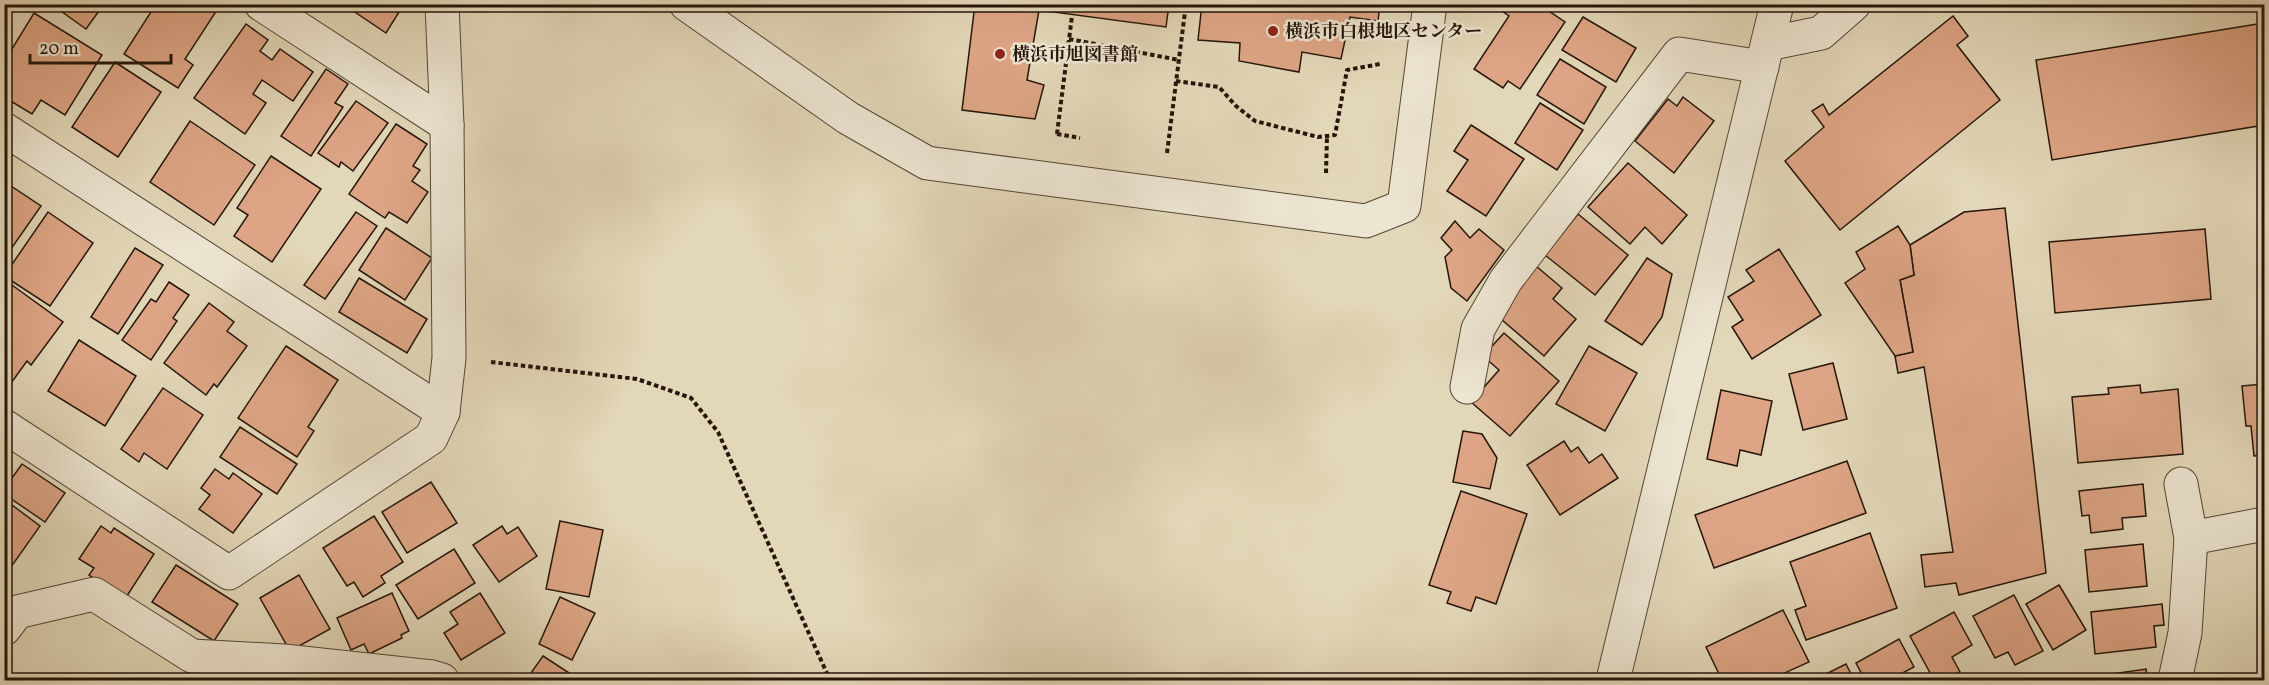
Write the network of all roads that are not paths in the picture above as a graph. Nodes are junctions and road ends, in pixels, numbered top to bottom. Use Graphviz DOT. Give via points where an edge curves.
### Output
graph roads {
  1 [pos="261,4"];
  2 [pos="442,4"];
  3 [pos="686,4"];
  4 [pos="1430,4"];
  5 [pos="1777,4"];
  6 [pos="1854,4"];
  7 [pos="1765,55"];
  8 [pos="447,125"];
  9 [pos="4,129"];
  10 [pos="1467,387"];
  11 [pos="443,411"];
  12 [pos="4,426"];
  13 [pos="2181,484"];
  14 [pos="2265,524"];
  15 [pos="2191,538"];
  16 [pos="4,629"];
  17 [pos="442,681"];
  18 [pos="1613,681"];
  19 [pos="2175,681"];
  1 -- 8 [label="street"];
  2 -- 8 [label="street"];
  3 -- 4 [label="street" via="848,118 927,163 1366,221 1404,206"];
  5 -- 7 [label="street"];
  6 -- 7 [label="street" via="1821,33"];
  7 -- 10 [label="street" via="1679,54 1506,280 1478,329"];
  7 -- 18 [label="street"];
  8 -- 11 [label="street" via="449,358"];
  9 -- 11 [label="street"];
  11 -- 12 [label="street" via="430,438 229,573"];
  13 -- 15 [label="street"];
  14 -- 15 [label="street"];
  15 -- 19 [label="street" via="2185,633"];
  16 -- 17 [label="street" via="17,612 94,594 192,656 284,661"];
}
